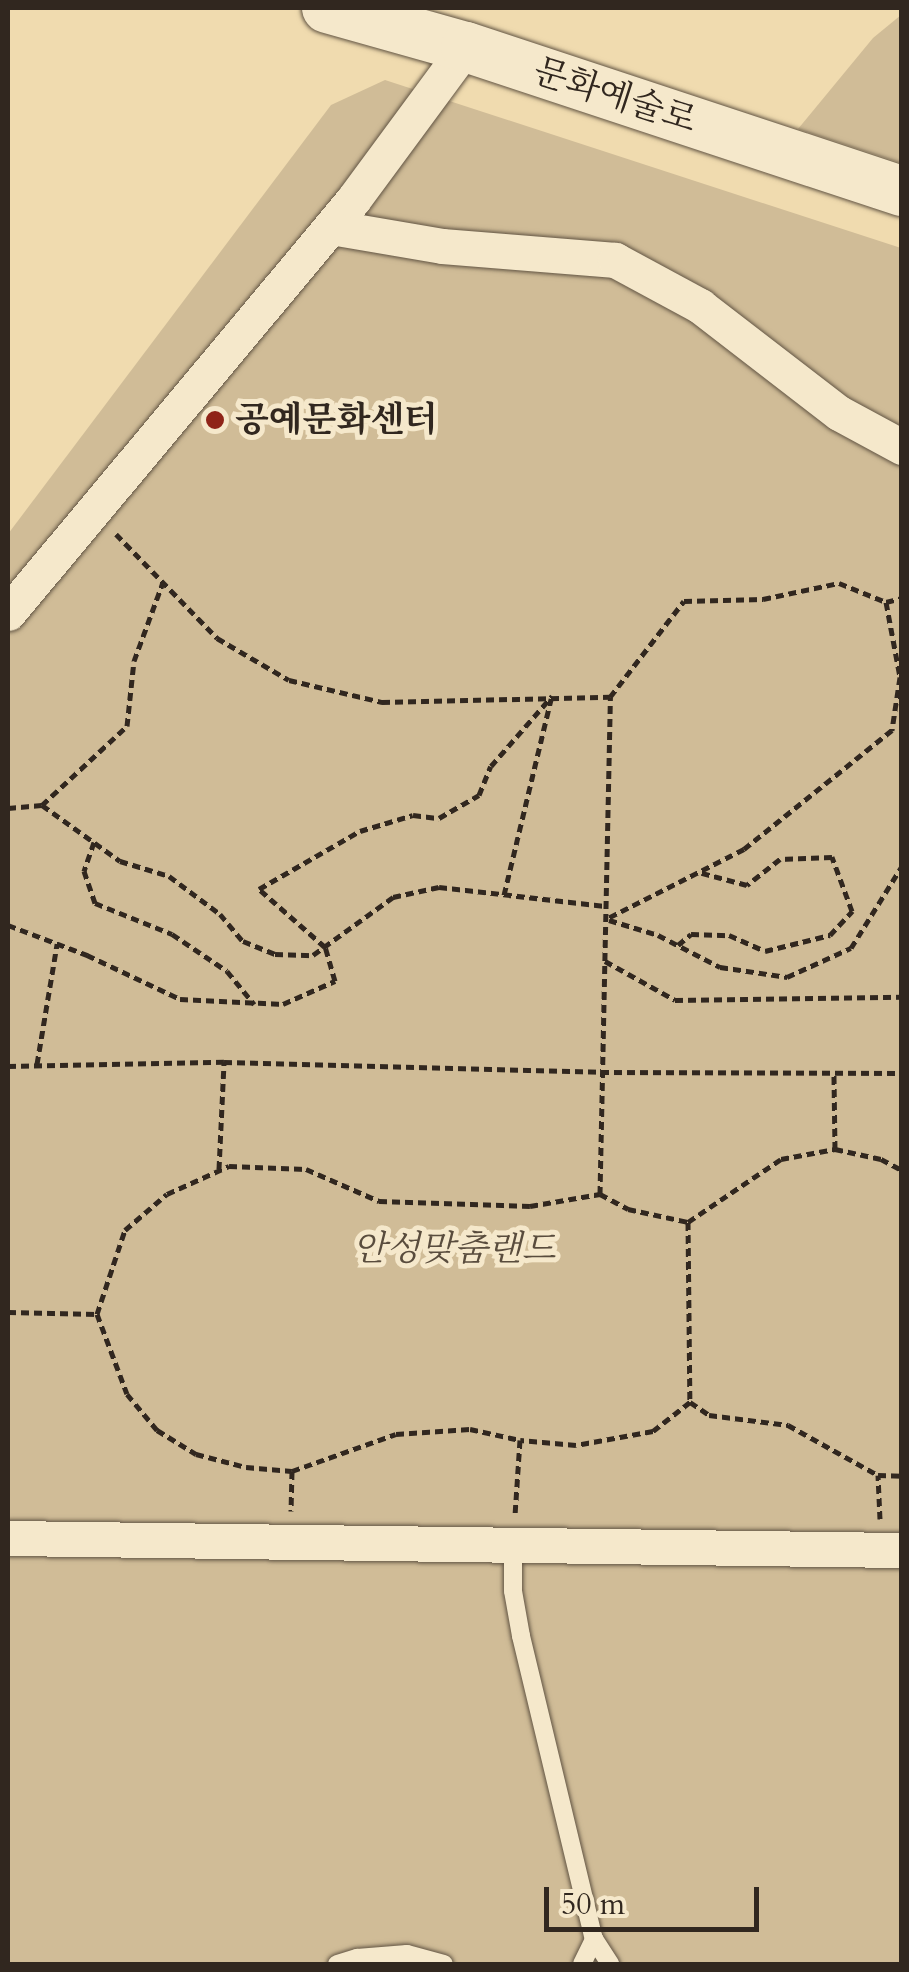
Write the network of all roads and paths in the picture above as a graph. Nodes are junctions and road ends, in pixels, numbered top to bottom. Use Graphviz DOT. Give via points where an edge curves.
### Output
graph roads {
  1 [pos="327,8"];
  2 [pos="466,48"];
  3 [pos="902,191"];
  4 [pos="331,227"];
  5 [pos="902,448"];
  6 [pos="94,510"];
  7 [pos="163,582"];
  8 [pos="902,598"];
  9 [pos="886,602"];
  10 [pos="8,614"];
  11 [pos="552,696"];
  12 [pos="610,697"];
  13 [pos="42,805"];
  14 [pos="8,808"];
  15 [pos="94,842"];
  16 [pos="902,866"];
  17 [pos="700,872"];
  18 [pos="504,894"];
  19 [pos="606,906"];
  20 [pos="606,919"];
  21 [pos="8,925"];
  22 [pos="57,944"];
  23 [pos="678,945"];
  24 [pos="325,948"];
  25 [pos="605,961"];
  26 [pos="902,997"];
  27 [pos="254,1004"];
  28 [pos="224,1062"];
  29 [pos="37,1065"];
  30 [pos="8,1066"];
  31 [pos="602,1072"];
  32 [pos="834,1072"];
  33 [pos="902,1072"];
  34 [pos="834,1148"];
  35 [pos="219,1170"];
  36 [pos="902,1170"];
  37 [pos="600,1194"];
  38 [pos="688,1222"];
  39 [pos="8,1312"];
  40 [pos="98,1314"];
  41 [pos="690,1402"];
  42 [pos="520,1440"];
  43 [pos="292,1471"];
  44 [pos="878,1475"];
  45 [pos="902,1476"];
  46 [pos="8,1538"];
  47 [pos="290,1541"];
  48 [pos="513,1544"];
  49 [pos="891,1549"];
  50 [pos="594,1939"];
  51 [pos="337,1964"];
  52 [pos="444,1964"];
  53 [pos="582,1964"];
  54 [pos="610,1964"];
  1 -- 2 [label="street, 문화예술로"];
  2 -- 3 [label="street, 문화예술로"];
  2 -- 4 [label="street"];
  4 -- 5 [label="street" via="442,246 614,260 700,306 839,413"];
  4 -- 6 [label="street"];
  6 -- 7 [label="path"];
  6 -- 10 [label="street"];
  7 -- 11 [label="path" via="217,638 289,680 382,702"];
  7 -- 13 [label="path" via="134,661 127,726"];
  8 -- 9 [label="path"];
  9 -- 12 [label="path" via="839,583 762,599 684,601"];
  9 -- 17 [label="path" via="900,677 892,730 744,849"];
  11 -- 12 [label="path"];
  11 -- 18 [label="path"];
  11 -- 24 [label="path" via="491,766 480,795 439,818 413,816 360,832 259,889"];
  12 -- 19 [label="path"];
  13 -- 14 [label="path"];
  13 -- 15 [label="path"];
  15 -- 24 [label="path" via="120,861 170,876 220,914 242,941 275,954 313,955"];
  15 -- 27 [label="path" via="84,871 96,903 172,934 228,970"];
  16 -- 23 [label="path" via="851,948 787,978 720,967"];
  17 -- 20 [label="path"];
  17 -- 23 [label="path" via="747,885 780,859 832,857 852,911 830,936 765,952 729,935 691,934"];
  18 -- 19 [label="path"];
  18 -- 24 [label="path" via="439,887 393,897"];
  19 -- 20 [label="path"];
  20 -- 23 [label="path"];
  20 -- 25 [label="path"];
  21 -- 22 [label="path"];
  22 -- 27 [label="path" via="180,999"];
  22 -- 29 [label="path"];
  24 -- 27 [label="path" via="335,981 283,1004"];
  25 -- 26 [label="path" via="675,1000"];
  25 -- 31 [label="path"];
  28 -- 29 [label="path"];
  28 -- 31 [label="path"];
  28 -- 35 [label="path"];
  29 -- 30 [label="path"];
  31 -- 32 [label="path"];
  31 -- 37 [label="path"];
  32 -- 33 [label="path"];
  32 -- 34 [label="path"];
  34 -- 36 [label="path"];
  34 -- 38 [label="path" via="781,1159"];
  35 -- 37 [label="path" via="306,1169 379,1201 530,1206"];
  35 -- 40 [label="path" via="166,1194 125,1230"];
  37 -- 38 [label="path" via="628,1209"];
  38 -- 41 [label="path"];
  39 -- 40 [label="path"];
  40 -- 43 [label="path" via="127,1394 157,1430 196,1454 246,1468"];
  41 -- 42 [label="path" via="653,1431 576,1445"];
  41 -- 44 [label="path" via="710,1414 788,1426"];
  42 -- 43 [label="path" via="470,1429 396,1434"];
  42 -- 48 [label="path"];
  43 -- 47 [label="path"];
  44 -- 45 [label="path"];
  44 -- 49 [label="path"];
  46 -- 47 [label="street"];
  47 -- 48 [label="street"];
  48 -- 49 [label="street"];
  48 -- 50 [label="lane" via="521,1636"];
  50 -- 53 [label="lane"];
  50 -- 54 [label="lane"];
  51 -- 52 [label="lane" via="406,1954"];
}
